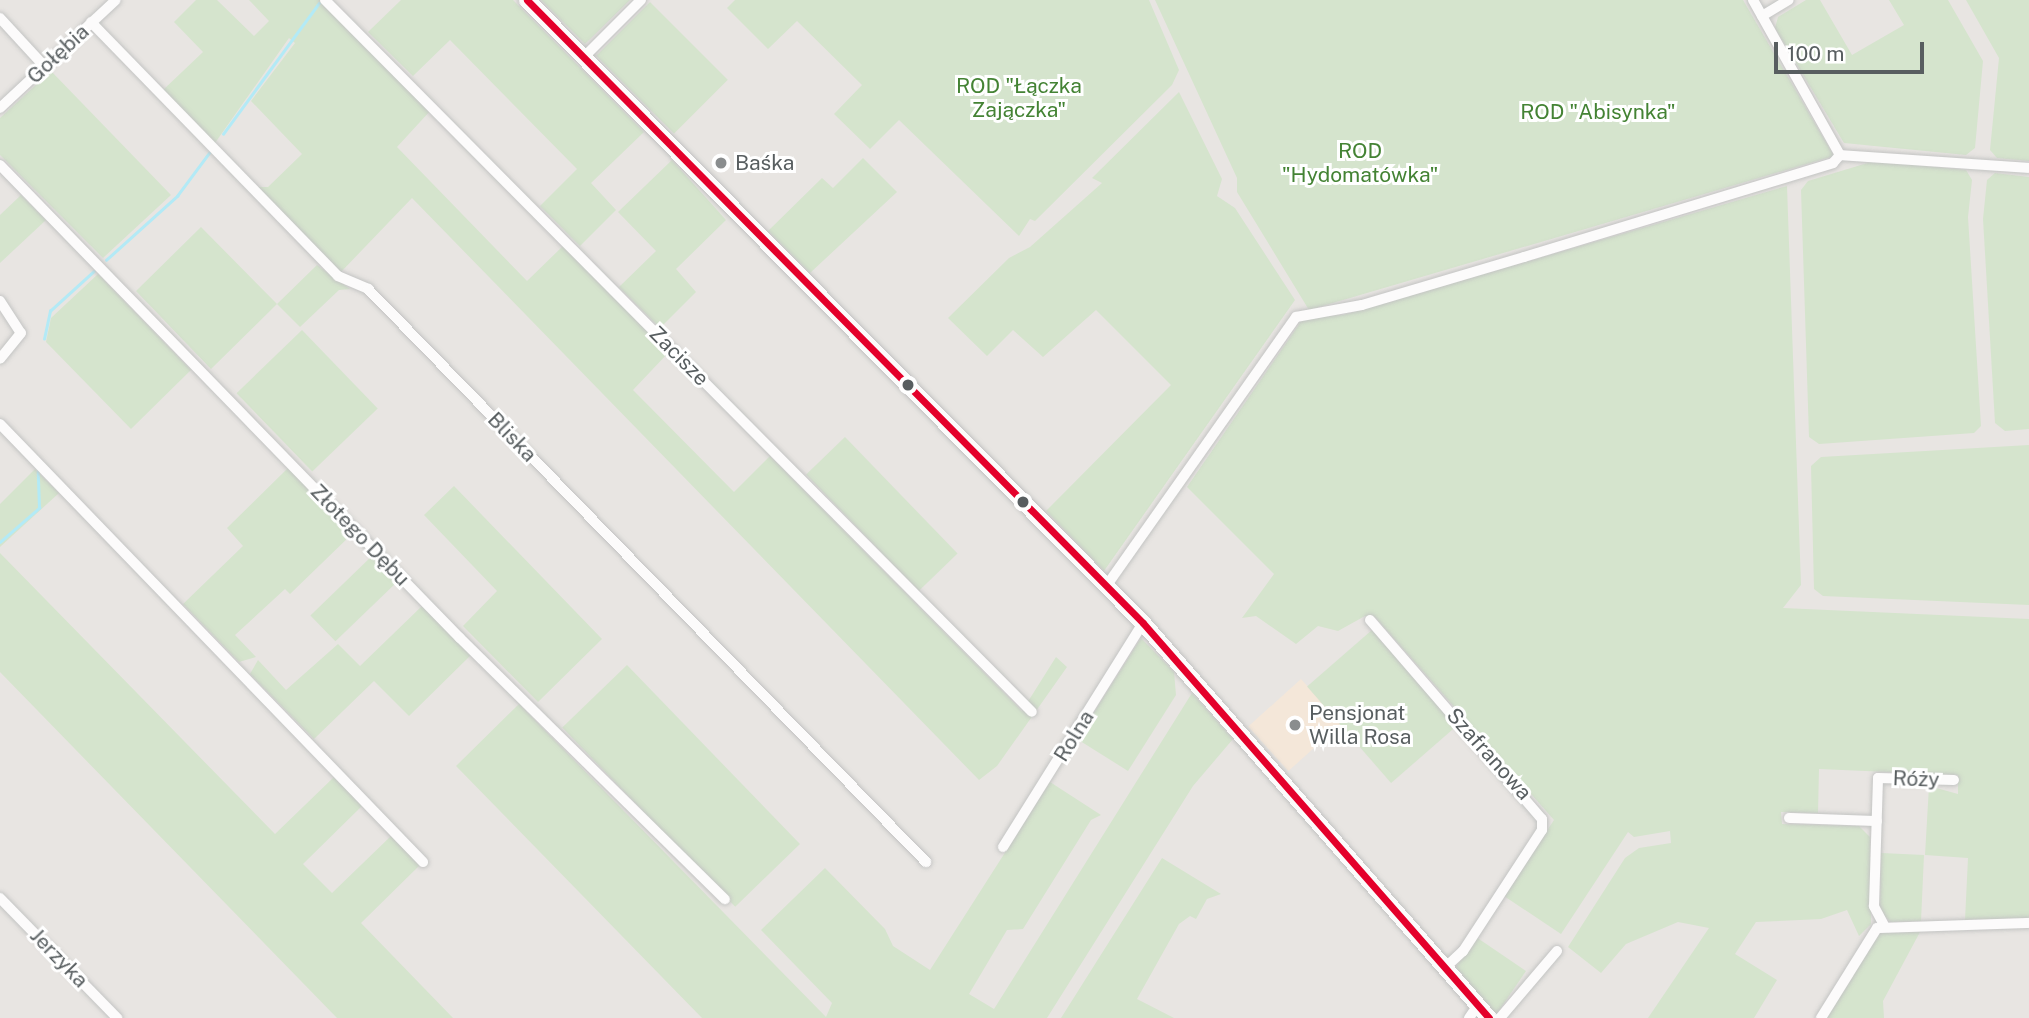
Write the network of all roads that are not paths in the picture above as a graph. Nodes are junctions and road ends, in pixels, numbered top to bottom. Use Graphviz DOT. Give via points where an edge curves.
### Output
graph roads {
  1 [pos="116,0"];
  2 [pos="325,0"];
  3 [pos="527,0"];
  4 [pos="641,0"];
  5 [pos="1753,0"];
  6 [pos="1789,0"];
  7 [pos="1762,16"];
  8 [pos="0,18"];
  9 [pos="92,22"];
  10 [pos="583,58"];
  11 [pos="45,67"];
  12 [pos="0,108"];
  13 [pos="1840,155"];
  14 [pos="0,165"];
  15 [pos="2029,168"];
  16 [pos="0,301"];
  17 [pos="0,359"];
  18 [pos="0,424"];
  19 [pos="1107,585"];
  20 [pos="1370,620"];
  21 [pos="1143,623"];
  22 [pos="1032,712"];
  23 [pos="1954,780"];
  24 [pos="1789,818"];
  25 [pos="1877,821"];
  26 [pos="1003,848"];
  27 [pos="423,862"];
  28 [pos="926,862"];
  29 [pos="0,898"];
  30 [pos="725,900"];
  31 [pos="2029,923"];
  32 [pos="1885,928"];
  33 [pos="1557,951"];
  34 [pos="1446,967"];
  35 [pos="1478,1014"];
  36 [pos="117,1018"];
  37 [pos="1500,1018"];
  38 [pos="1821,1018"];
  1 -- 9 [label="street, Gołębia"];
  2 -- 22 [label="street, Zacisze"];
  3 -- 10 [label="street"];
  4 -- 10 [label="street"];
  5 -- 7 [label="street"];
  6 -- 7 [label="street"];
  7 -- 13 [label="street"];
  8 -- 11 [label="street"];
  9 -- 11 [label="street, Gołębia"];
  9 -- 28 [label="street, Bliska" via="338,276 368,289"];
  10 -- 19 [label="street" via="887,370"];
  11 -- 12 [label="street, Gołębia"];
  13 -- 15 [label="street"];
  13 -- 19 [label="street" via="1832,163 1524,257 1362,305 1296,317"];
  14 -- 30 [label="street, Złotego Dębu" via="460,638"];
  16 -- 17 [label="street" via="21,333"];
  18 -- 27 [label="street"];
  19 -- 21 [label="street"];
  20 -- 34 [label="street, Szafranowa" via="1542,820 1542,830 1463,951"];
  21 -- 26 [label="street, Rolna"];
  21 -- 34 [label="street"];
  23 -- 25 [label="street, Róży" via="1878,778"];
  24 -- 25 [label="street"];
  25 -- 32 [label="street, Róży" via="1874,906"];
  29 -- 36 [label="street, Jerzyka"];
  31 -- 32 [label="street"];
  32 -- 38 [label="street" via="1871,933"];
  33 -- 37 [label="street"];
  34 -- 35 [label="street"];
}
